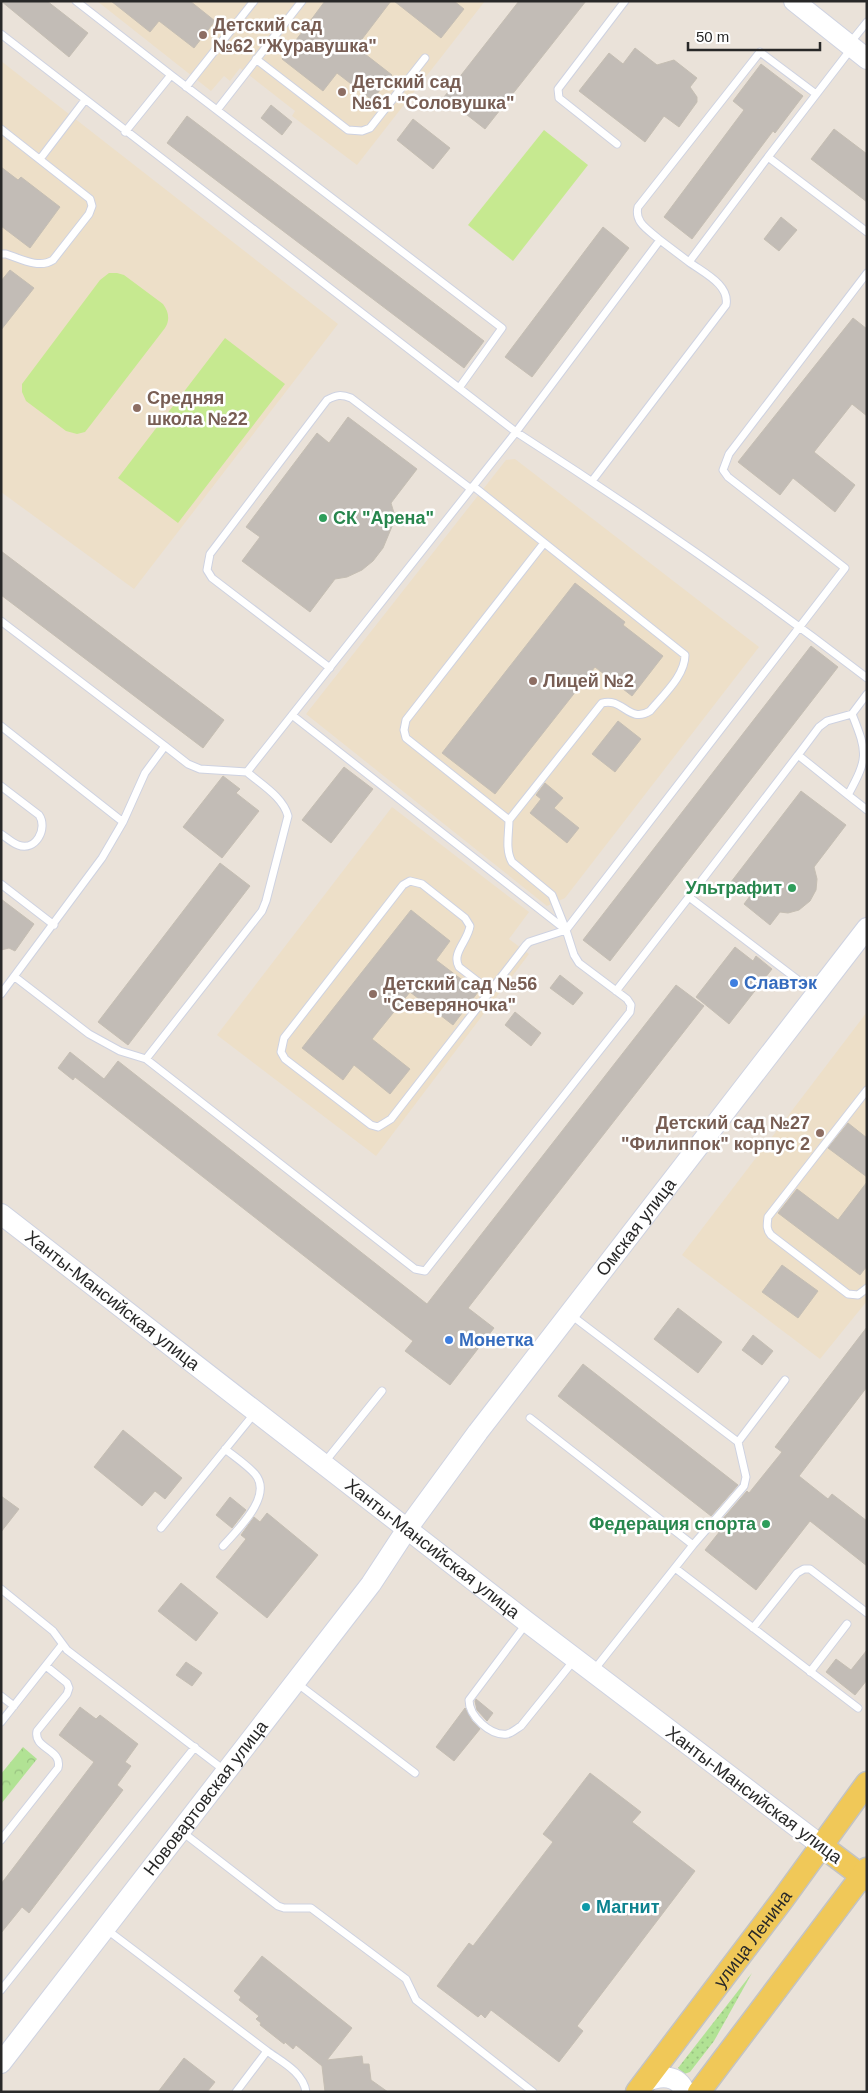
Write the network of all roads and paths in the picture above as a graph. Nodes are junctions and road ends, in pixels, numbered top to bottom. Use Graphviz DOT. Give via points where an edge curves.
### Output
graph roads {
  1 [pos="76,1"];
  2 [pos="254,1"];
  3 [pos="302,1"];
  4 [pos="625,1"];
  5 [pos="794,1"];
  6 [pos="867,22"];
  7 [pos="1,34"];
  8 [pos="856,51"];
  9 [pos="424,58"];
  10 [pos="256,59"];
  11 [pos="171,75"];
  12 [pos="186,87"];
  13 [pos="816,94"];
  14 [pos="85,100"];
  15 [pos="217,110"];
  16 [pos="1,129"];
  17 [pos="125,132"];
  18 [pos="617,144"];
  19 [pos="768,157"];
  20 [pos="40,159"];
  21 [pos="867,232"];
  22 [pos="660,240"];
  23 [pos="1,254"];
  24 [pos="689,262"];
  25 [pos="867,274"];
  26 [pos="459,388"];
  27 [pos="516,432"];
  28 [pos="592,481"];
  29 [pos="472,487"];
  30 [pos="544,543"];
  31 [pos="1,621"];
  32 [pos="800,626"];
  33 [pos="330,668"];
  34 [pos="867,678"];
  35 [pos="867,694"];
  36 [pos="852,714"];
  37 [pos="292,715"];
  38 [pos="1,726"];
  39 [pos="164,746"];
  40 [pos="798,755"];
  41 [pos="247,772"];
  42 [pos="1,786"];
  43 [pos="848,795"];
  44 [pos="867,810"];
  45 [pos="510,820"];
  46 [pos="123,822"];
  47 [pos="1,834"];
  48 [pos="1,884"];
  49 [pos="688,897"];
  50 [pos="54,925"];
  51 [pos="867,928"];
  52 [pos="566,930"];
  53 [pos="15,977"];
  54 [pos="490,991"];
  55 [pos="616,991"];
  56 [pos="1,994"];
  57 [pos="815,994"];
  58 [pos="146,1059"];
  59 [pos="867,1090"];
  60 [pos="1,1214"];
  61 [pos="867,1288"];
  62 [pos="568,1313"];
  63 [pos="785,1380"];
  64 [pos="382,1391"];
  65 [pos="256,1411"];
  66 [pos="530,1418"];
  67 [pos="738,1442"];
  68 [pos="225,1449"];
  69 [pos="323,1464"];
  70 [pos="161,1528"];
  71 [pos="407,1529"];
  72 [pos="693,1545"];
  73 [pos="223,1546"];
  74 [pos="675,1568"];
  75 [pos="1,1589"];
  76 [pos="867,1613"];
  77 [pos="527,1622"];
  78 [pos="847,1624"];
  79 [pos="753,1628"];
  80 [pos="62,1645"];
  81 [pos="575,1659"];
  82 [pos="46,1666"];
  83 [pos="592,1672"];
  84 [pos="810,1672"];
  85 [pos="296,1682"];
  86 [pos="1,1696"];
  87 [pos="14,1706"];
  88 [pos="858,1708"];
  89 [pos="1,1722"];
  90 [pos="195,1747"];
  91 [pos="227,1771"];
  92 [pos="415,1773"];
  93 [pos="867,1782"];
  94 [pos="180,1831"];
  95 [pos="1,1840"];
  96 [pos="822,1846"];
  97 [pos="865,1875"];
  98 [pos="106,1928"];
  99 [pos="3,1985"];
  100 [pos="267,2051"];
  101 [pos="1,2063"];
  102 [pos="641,2087"];
  103 [pos="236,2092"];
  104 [pos="306,2092"];
  105 [pos="533,2092"];
  106 [pos="686,2092"];
  107 [pos="699,2092"];
  1 -- 11 [label="lane"];
  2 -- 12 [label="lane"];
  3 -- 10 [label="lane"];
  4 -- 18 [label="lane" via="558,89 559,98"];
  5 -- 8 [label="main road"];
  6 -- 8 [label="lane"];
  7 -- 14 [label="lane"];
  8 -- 13 [label="lane"];
  9 -- 10 [label="lane" via="370,128 355,132 348,130"];
  10 -- 15 [label="lane"];
  11 -- 12 [label="lane"];
  11 -- 17 [label="lane"];
  12 -- 15 [label="lane"];
  13 -- 19 [label="lane"];
  13 -- 22 [label="lane" via="760,52 638,207 638,221"];
  14 -- 17 [label="lane"];
  14 -- 20 [label="lane"];
  15 -- 26 [label="lane" via="502,328"];
  16 -- 20 [label="lane"];
  17 -- 26 [label="lane"];
  19 -- 21 [label="lane"];
  19 -- 24 [label="lane"];
  20 -- 23 [label="lane" via="90,199 90,214 47,264"];
  22 -- 24 [label="lane"];
  22 -- 27 [label="lane"];
  24 -- 28 [label="lane" via="722,287 726,305"];
  25 -- 32 [label="lane" via="724,464 723,470 728,478 844,568"];
  26 -- 27 [label="lane"];
  27 -- 28 [label="lane"];
  27 -- 29 [label="lane"];
  28 -- 32 [label="lane"];
  29 -- 30 [label="lane"];
  29 -- 33 [label="lane"];
  29 -- 33 [label="lane" via="351,398 343,394 327,400 210,554 207,570 212,578"];
  30 -- 45 [label="lane" via="406,720 404,730 406,738"];
  30 -- 45 [label="lane" via="680,649 685,655 685,663 650,712 644,715 635,715 609,701 602,703"];
  31 -- 39 [label="lane"];
  32 -- 34 [label="lane"];
  32 -- 52 [label="lane"];
  33 -- 37 [label="lane"];
  35 -- 36 [label="lane"];
  36 -- 40 [label="lane" via="827,721"];
  36 -- 43 [label="lane" via="866,744 867,760 862,775"];
  37 -- 41 [label="lane"];
  37 -- 52 [label="lane"];
  38 -- 46 [label="lane"];
  39 -- 41 [label="lane" via="200,769"];
  39 -- 46 [label="lane" via="145,773"];
  40 -- 43 [label="lane"];
  40 -- 49 [label="lane"];
  41 -- 58 [label="lane" via="280,800 288,816 266,901 262,911"];
  42 -- 47 [label="lane" via="39,815 43,826 30,845 17,845"];
  43 -- 44 [label="lane"];
  45 -- 52 [label="lane" via="509,858 552,895"];
  46 -- 50 [label="lane" via="102,858"];
  48 -- 50 [label="lane"];
  49 -- 55 [label="lane"];
  49 -- 57 [label="lane"];
  50 -- 53 [label="lane"];
  51 -- 57 [label="main road, Омская улица"];
  52 -- 54 [label="lane" via="526,945"];
  52 -- 55 [label="lane" via="579,963"];
  53 -- 56 [label="lane"];
  53 -- 58 [label="lane" via="90,1034 120,1051"];
  54 -- 54 [label="lane" via="456,962 469,933 470,926 465,918 422,884 410,882 403,885 284,1038 281,1052 285,1059 371,1125 378,1127 391,1119"];
  55 -- 58 [label="lane" via="627,999 631,1005 630,1012 425,1271 415,1269"];
  57 -- 62 [label="main road, Омская улица"];
  59 -- 61 [label="lane" via="768,1217 767,1230 848,1294 858,1296"];
  60 -- 65 [label="main road, Ханты-Мансийская улица"];
  62 -- 67 [label="lane"];
  62 -- 71 [label="main road, Омская улица"];
  63 -- 67 [label="lane"];
  64 -- 69 [label="lane"];
  65 -- 68 [label="lane"];
  65 -- 69 [label="main road, Ханты-Мансийская улица"];
  66 -- 72 [label="lane"];
  67 -- 72 [label="lane" via="746,1477 744,1486"];
  68 -- 70 [label="lane"];
  68 -- 73 [label="lane" via="256,1474 261,1485 258,1501"];
  69 -- 71 [label="main road, Ханты-Мансийская улица"];
  71 -- 77 [label="main road, Ханты-Мансийская улица"];
  71 -- 85 [label="main road, Нововартовская улица" via="371,1584"];
  72 -- 74 [label="lane"];
  74 -- 79 [label="lane"];
  74 -- 83 [label="lane"];
  75 -- 80 [label="lane" via="53,1630"];
  76 -- 79 [label="lane" via="810,1569 804,1568"];
  77 -- 81 [label="main road, Ханты-Мансийская улица"];
  77 -- 81 [label="lane" via="469,1700 469,1709 491,1730 509,1734 521,1726"];
  78 -- 84 [label="lane"];
  79 -- 84 [label="lane"];
  80 -- 82 [label="lane"];
  80 -- 90 [label="lane"];
  81 -- 83 [label="main road, Ханты-Мансийская улица"];
  82 -- 87 [label="lane"];
  82 -- 95 [label="lane" via="69,1688 37,1731 36,1737 60,1761 58,1768"];
  83 -- 96 [label="main road, Ханты-Мансийская улица"];
  84 -- 88 [label="lane"];
  85 -- 91 [label="main road, Нововартовская улица"];
  85 -- 92 [label="lane"];
  86 -- 87 [label="lane"];
  87 -- 89 [label="lane"];
  90 -- 91 [label="lane"];
  90 -- 99 [label="lane"];
  91 -- 94 [label="main road, Нововартовская улица"];
  93 -- 96 [label="main road, улица Ленина"];
  94 -- 98 [label="main road, Нововартовская улица"];
  94 -- 105 [label="lane" via="278,1906 311,1908 406,1979 416,2000"];
  96 -- 97 [label="main road, Ханты-Мансийская улица"];
  96 -- 102 [label="main road, улица Ленина"];
  97 -- 107 [label="main road"];
  98 -- 100 [label="lane"];
  98 -- 101 [label="main road, Нововартовская улица"];
  100 -- 103 [label="lane"];
  100 -- 104 [label="lane" via="300,2076"];
  102 -- 106 [label="main road" via="657,2077 669,2077"];
}
